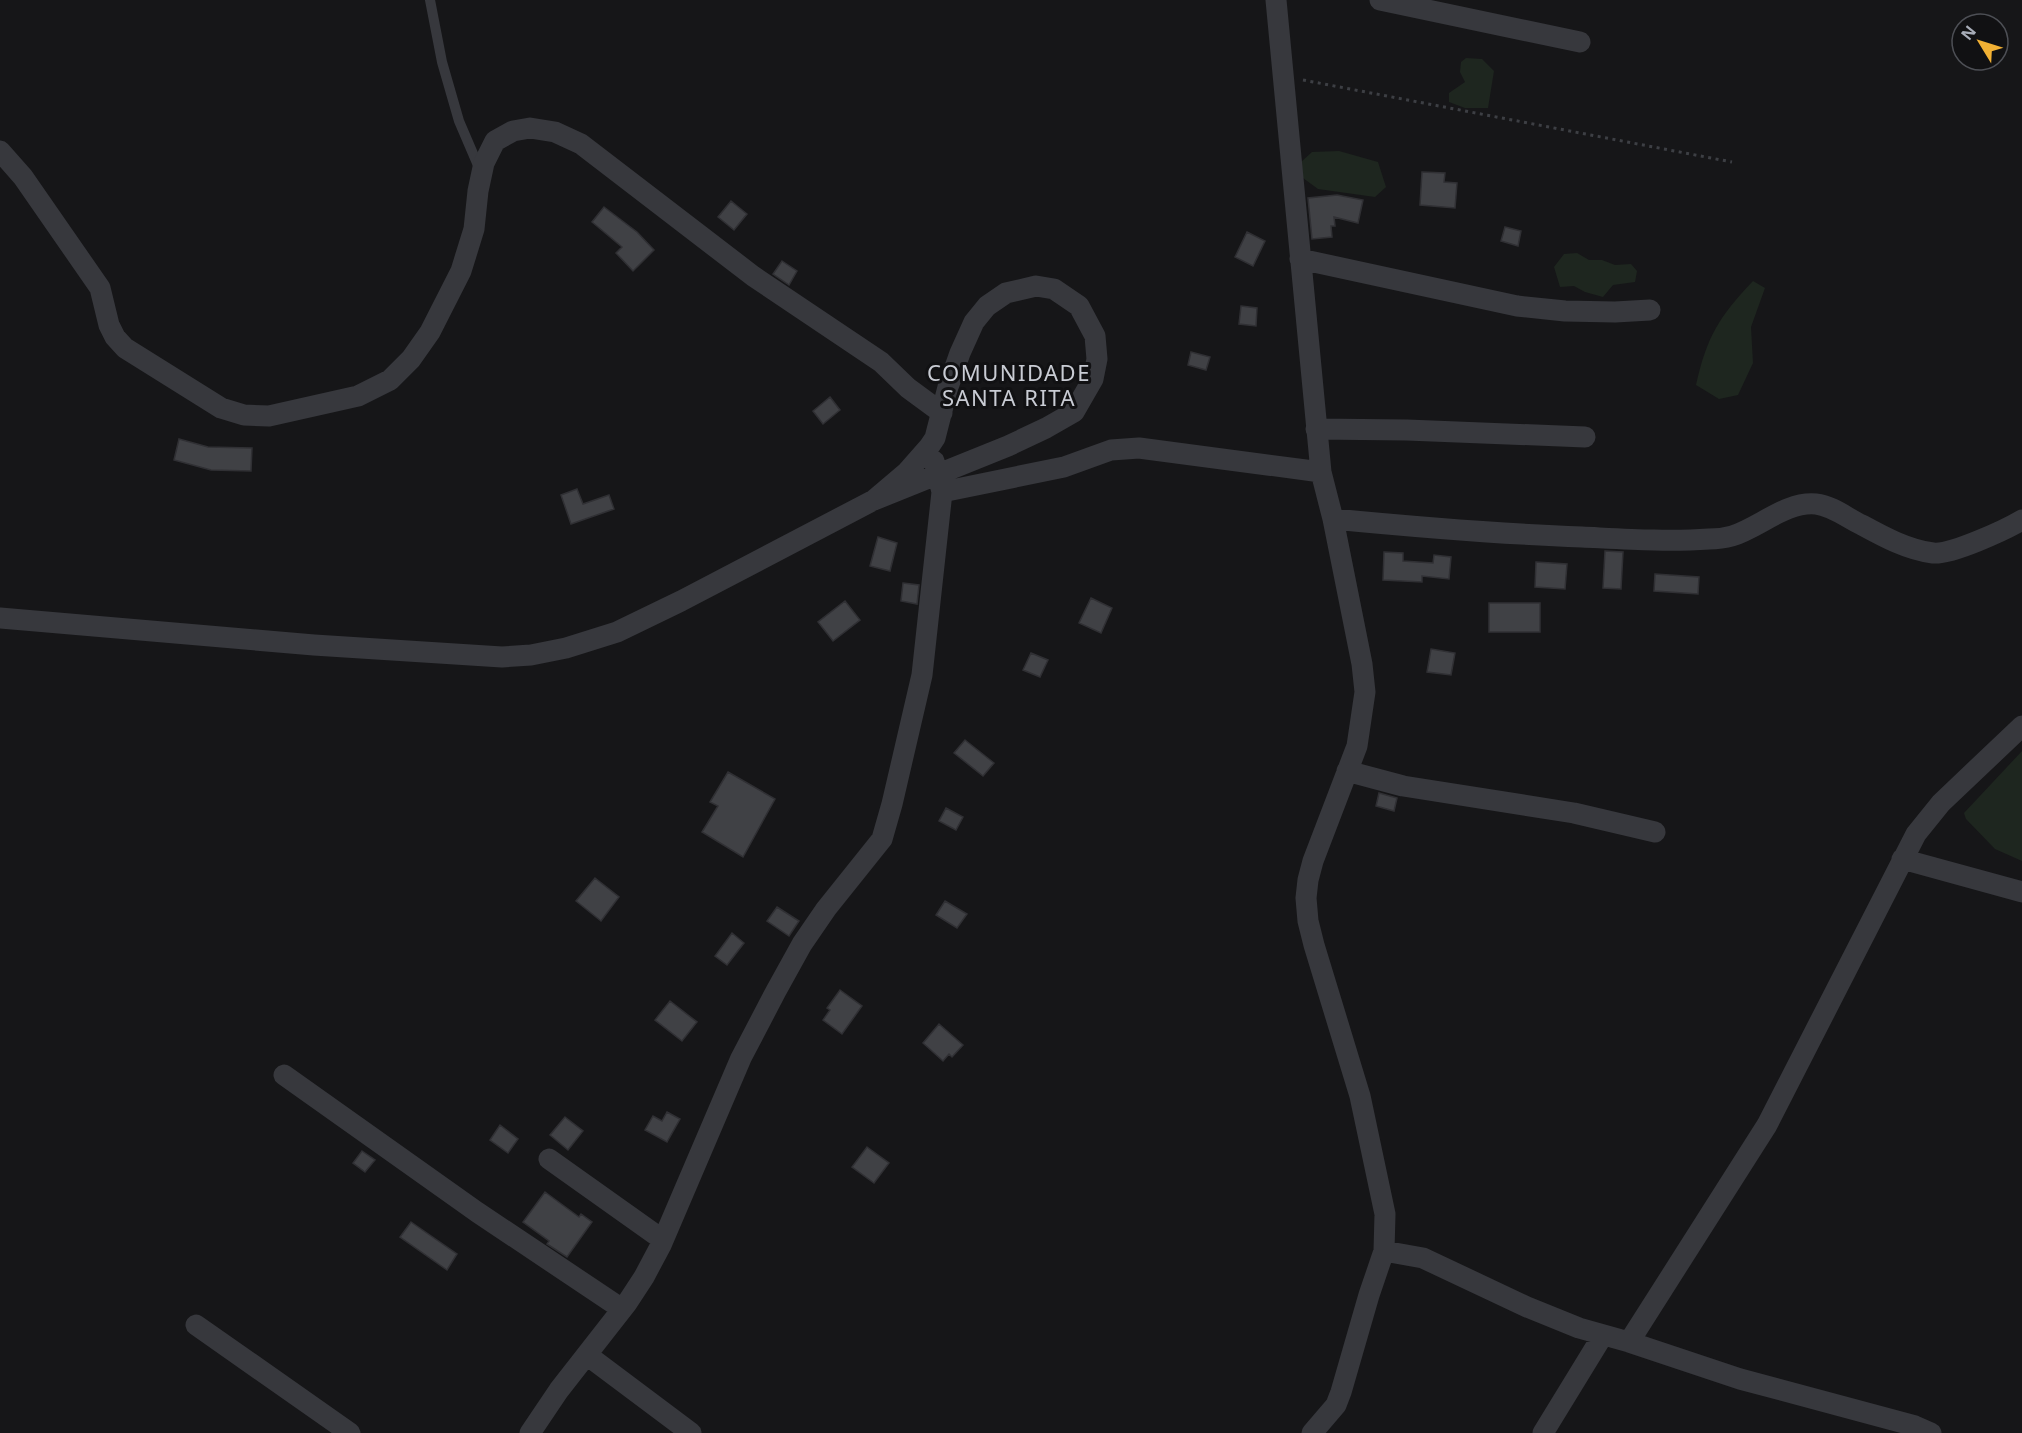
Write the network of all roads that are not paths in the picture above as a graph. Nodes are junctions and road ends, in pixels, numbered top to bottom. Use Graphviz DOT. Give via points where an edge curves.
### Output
graph roads {
  1 [pos="430,0"];
  2 [pos="1276,0"];
  3 [pos="1380,0"];
  4 [pos="1580,42"];
  5 [pos="0,151"];
  6 [pos="482,173"];
  7 [pos="1300,259"];
  8 [pos="1650,310"];
  9 [pos="942,413"];
  10 [pos="1316,429"];
  11 [pos="1585,437"];
  12 [pos="929,447"];
  13 [pos="1321,472"];
  14 [pos="940,483"];
  15 [pos="874,500"];
  16 [pos="1333,519"];
  17 [pos="2022,520"];
  18 [pos="0,618"];
  19 [pos="2022,726"];
  20 [pos="1347,771"];
  21 [pos="1655,832"];
  22 [pos="1902,860"];
  23 [pos="2022,892"];
  24 [pos="284,1075"];
  25 [pos="549,1159"];
  26 [pos="663,1240"];
  27 [pos="1384,1251"];
  28 [pos="622,1309"];
  29 [pos="196,1326"];
  30 [pos="1603,1335"];
  31 [pos="1629,1342"];
  32 [pos="587,1355"];
  33 [pos="350,1433"];
  34 [pos="530,1433"];
  35 [pos="690,1433"];
  36 [pos="1312,1433"];
  37 [pos="1543,1433"];
  38 [pos="1931,1433"];
  1 -- 6 [label="lane" via="459,121"];
  2 -- 7 [label="street"];
  3 -- 4 [label="street"];
  5 -- 6 [label="street" via="23,177 100,288 109,325 125,348 221,408 244,415 269,416 358,396 390,380 411,359 430,332 461,271 474,229"];
  6 -- 9 [label="street" via="495,141 513,131 530,128 555,132 580,144 753,276 881,362"];
  7 -- 8 [label="street" via="1517,306 1565,311"];
  7 -- 10 [label="street"];
  9 -- 12 [label="street"];
  9 -- 14 [label="street" via="960,353 974,322 987,306 1006,293 1036,286 1054,289 1078,306 1095,336 1097,359 1093,379 1074,412"];
  10 -- 11 [label="street"];
  10 -- 13 [label="street"];
  12 -- 14 [label="street"];
  12 -- 15 [label="street"];
  13 -- 14 [label="street" via="1122,448 1064,466"];
  13 -- 16 [label="street"];
  14 -- 15 [label="street"];
  14 -- 26 [label="street" via="922,675 882,839 826,909 776,991 741,1058"];
  15 -- 18 [label="street" via="617,632 531,654 502,657 314,645"];
  16 -- 17 [label="street" via="1534,535 1710,539 1731,536 1775,515 1816,504 1914,549 1936,554 1958,549"];
  16 -- 20 [label="street" via="1365,692 1357,746"];
  19 -- 22 [label="street" via="1941,803 1916,834"];
  20 -- 21 [label="street" via="1403,786 1574,813"];
  20 -- 27 [label="street" via="1313,861 1306,898 1314,945 1363,1107 1385,1214"];
  22 -- 23 [label="street"];
  22 -- 31 [label="street" via="1767,1125"];
  24 -- 28 [label="street"];
  25 -- 26 [label="street"];
  26 -- 28 [label="street"];
  27 -- 30 [label="street" via="1423,1258 1527,1307"];
  27 -- 36 [label="street" via="1336,1405"];
  28 -- 32 [label="street"];
  29 -- 33 [label="street"];
  30 -- 31 [label="street"];
  30 -- 37 [label="street"];
  31 -- 38 [label="street" via="1740,1379"];
  32 -- 34 [label="street"];
  32 -- 35 [label="street"];
}
